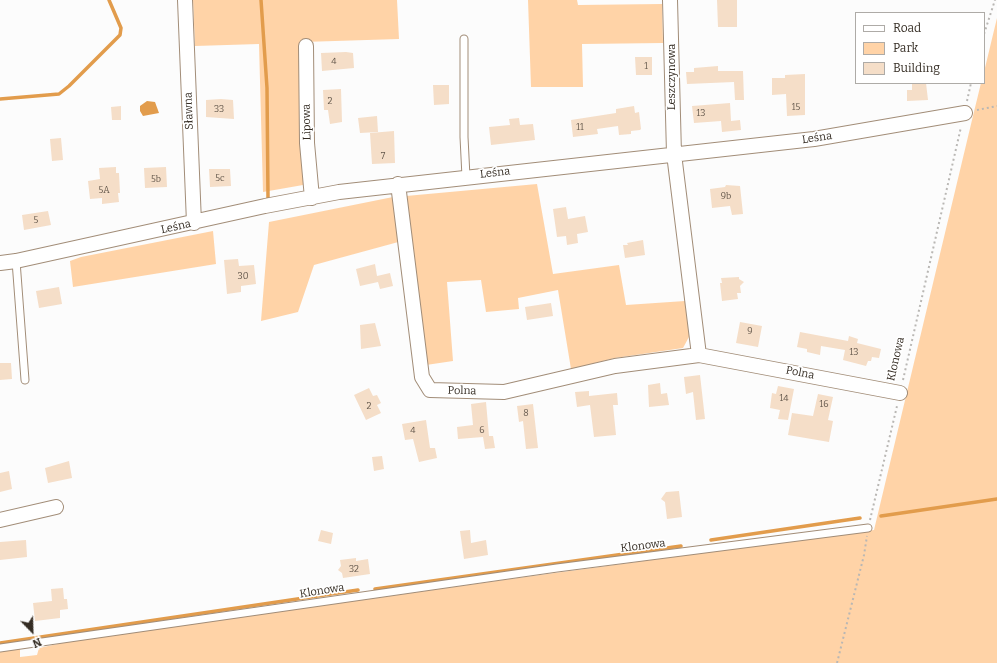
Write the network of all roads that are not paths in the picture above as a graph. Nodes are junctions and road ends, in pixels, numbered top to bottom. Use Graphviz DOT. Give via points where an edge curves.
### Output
graph roads {
  1 [pos="185,0"];
  2 [pos="670,0"];
  3 [pos="464,39"];
  4 [pos="306,46"];
  5 [pos="965,113"];
  6 [pos="674,154"];
  7 [pos="466,177"];
  8 [pos="398,184"];
  9 [pos="312,198"];
  10 [pos="194,223"];
  11 [pos="16,261"];
  12 [pos="0,263"];
  13 [pos="699,355"];
  14 [pos="25,380"];
  15 [pos="900,393"];
  16 [pos="56,507"];
  17 [pos="0,520"];
  18 [pos="868,528"];
  19 [pos="0,648"];
  1 -- 10 [label="street, Sławna"];
  2 -- 6 [label="street, Leszczynowa"];
  3 -- 7 [label="lane"];
  4 -- 9 [label="street, Lipowa" via="307,143"];
  5 -- 6 [label="street, Leśna" via="814,139"];
  6 -- 7 [label="street, Leśna"];
  6 -- 13 [label="street"];
  7 -- 8 [label="street, Leśna"];
  8 -- 9 [label="street, Leśna"];
  8 -- 13 [label="street, Polna" via="422,377 430,390 504,392 615,366"];
  9 -- 10 [label="street, Leśna"];
  10 -- 11 [label="street, Leśna"];
  11 -- 12 [label="street, Leśna"];
  11 -- 14 [label="lane"];
  13 -- 15 [label="street, Polna"];
  16 -- 17 [label="street"];
  18 -- 19 [label="lane, Klonowa" via="557,568"];
}
